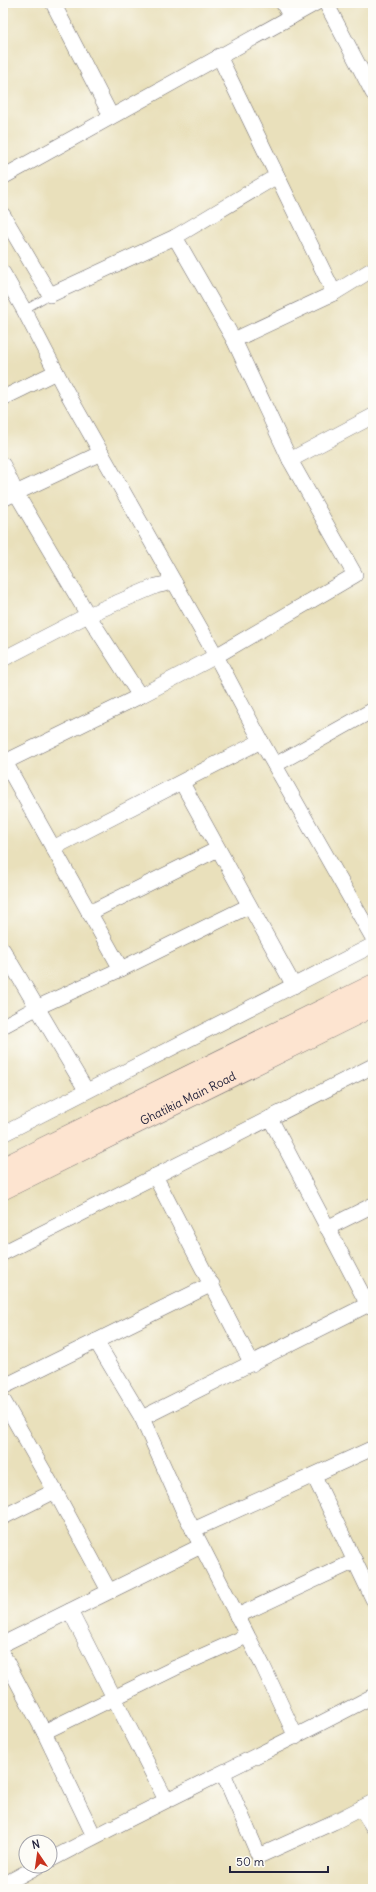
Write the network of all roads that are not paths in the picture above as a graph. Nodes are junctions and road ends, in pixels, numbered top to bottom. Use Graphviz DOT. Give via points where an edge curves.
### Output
graph roads {
  1 [pos="53,3"];
  2 [pos="283,3"];
  3 [pos="316,3"];
  4 [pos="326,3"];
  5 [pos="291,17"];
  6 [pos="219,56"];
  7 [pos="373,93"];
  8 [pos="111,116"];
  9 [pos="277,176"];
  10 [pos="3,177"];
  11 [pos="3,215"];
  12 [pos="175,236"];
  13 [pos="373,270"];
  14 [pos="3,273"];
  15 [pos="334,293"];
  16 [pos="8,294"];
  17 [pos="50,296"];
  18 [pos="24,310"];
  19 [pos="234,340"];
  20 [pos="56,372"];
  21 [pos="4,401"];
  22 [pos="373,416"];
  23 [pos="101,454"];
  24 [pos="290,460"];
  25 [pos="3,465"];
  26 [pos="9,496"];
  27 [pos="174,582"];
  28 [pos="88,615"];
  29 [pos="216,656"];
  30 [pos="3,659"];
  31 [pos="140,696"];
  32 [pos="373,710"];
  33 [pos="261,741"];
  34 [pos="4,763"];
  35 [pos="275,765"];
  36 [pos="182,783"];
  37 [pos="53,848"];
  38 [pos="218,849"];
  39 [pos="250,906"];
  40 [pos="89,913"];
  41 [pos="373,938"];
  42 [pos="373,945"];
  43 [pos="3,950"];
  44 [pos="121,970"];
  45 [pos="373,985"];
  46 [pos="294,986"];
  47 [pos="373,1006"];
  48 [pos="38,1007"];
  49 [pos="3,1026"];
  50 [pos="373,1066"];
  51 [pos="86,1090"];
  52 [pos="270,1118"];
  53 [pos="3,1134"];
  54 [pos="3,1168"];
  55 [pos="155,1176"];
  56 [pos="3,1189"];
  57 [pos="373,1205"];
  58 [pos="328,1228"];
  59 [pos="3,1253"];
  60 [pos="212,1284"];
  61 [pos="370,1304"];
  62 [pos="96,1341"];
  63 [pos="252,1364"];
  64 [pos="3,1387"];
  65 [pos="3,1400"];
  66 [pos="142,1418"];
  67 [pos="373,1448"];
  68 [pos="314,1476"];
  69 [pos="55,1491"];
  70 [pos="3,1517"];
  71 [pos="193,1530"];
  72 [pos="201,1546"];
  73 [pos="355,1561"];
  74 [pos="109,1592"];
  75 [pos="373,1599"];
  76 [pos="70,1611"];
  77 [pos="237,1616"];
  78 [pos="247,1636"];
  79 [pos="3,1644"];
  80 [pos="3,1655"];
  81 [pos="373,1696"];
  82 [pos="114,1698"];
  83 [pos="44,1732"];
  84 [pos="296,1737"];
  85 [pos="223,1773"];
  86 [pos="166,1800"];
  87 [pos="367,1805"];
  88 [pos="373,1827"];
  89 [pos="94,1836"];
  90 [pos="58,1856"];
  91 [pos="18,1874"];
  92 [pos="5,1879"];
  1 -- 8 [label="street"];
  2 -- 5 [label="street"];
  3 -- 5 [label="street"];
  4 -- 7 [label="street"];
  5 -- 6 [label="street"];
  6 -- 8 [label="street"];
  6 -- 9 [label="street"];
  8 -- 10 [label="street"];
  9 -- 12 [label="street"];
  9 -- 15 [label="street"];
  11 -- 17 [label="street"];
  12 -- 17 [label="street"];
  12 -- 19 [label="street"];
  13 -- 15 [label="street"];
  14 -- 16 [label="street"];
  15 -- 19 [label="street"];
  16 -- 18 [label="street"];
  17 -- 18 [label="lane"];
  18 -- 20 [label="street"];
  19 -- 24 [label="street"];
  20 -- 21 [label="street"];
  20 -- 23 [label="street"];
  22 -- 24 [label="street"];
  23 -- 26 [label="street"];
  23 -- 27 [label="street"];
  24 -- 29 [label="street" via="355,575"];
  25 -- 26 [label="street"];
  26 -- 28 [label="street"];
  27 -- 28 [label="street" via="156,586"];
  27 -- 29 [label="street"];
  28 -- 30 [label="street"];
  28 -- 31 [label="street"];
  29 -- 31 [label="street"];
  29 -- 33 [label="street"];
  31 -- 34 [label="street"];
  32 -- 35 [label="street"];
  33 -- 35 [label="street"];
  33 -- 36 [label="street"];
  34 -- 37 [label="street"];
  35 -- 41 [label="street"];
  36 -- 37 [label="street"];
  36 -- 38 [label="street"];
  37 -- 40 [label="street"];
  38 -- 39 [label="street"];
  38 -- 40 [label="street"];
  39 -- 44 [label="street"];
  39 -- 46 [label="street"];
  40 -- 44 [label="street"];
  42 -- 46 [label="street"];
  43 -- 48 [label="street"];
  44 -- 48 [label="street"];
  45 -- 54 [label="street, Ghatikia Main Road"];
  46 -- 51 [label="street"];
  47 -- 56 [label="street, Ghatikia Main Road"];
  48 -- 49 [label="street"];
  48 -- 51 [label="street"];
  50 -- 52 [label="street"];
  51 -- 53 [label="street"];
  52 -- 55 [label="street"];
  52 -- 58 [label="street"];
  55 -- 59 [label="street"];
  55 -- 60 [label="street"];
  57 -- 58 [label="street"];
  58 -- 61 [label="street"];
  60 -- 62 [label="street"];
  60 -- 63 [label="street"];
  61 -- 63 [label="street"];
  62 -- 64 [label="street"];
  62 -- 66 [label="street"];
  63 -- 66 [label="street"];
  65 -- 69 [label="street"];
  66 -- 71 [label="street"];
  67 -- 68 [label="street"];
  68 -- 71 [label="street"];
  68 -- 73 [label="street"];
  69 -- 70 [label="street"];
  69 -- 74 [label="street"];
  71 -- 72 [label="street"];
  72 -- 74 [label="street"];
  72 -- 77 [label="street"];
  73 -- 75 [label="street"];
  73 -- 77 [label="street"];
  74 -- 76 [label="street"];
  76 -- 79 [label="street"];
  76 -- 82 [label="street"];
  77 -- 78 [label="street"];
  78 -- 82 [label="street"];
  78 -- 84 [label="street"];
  80 -- 83 [label="street"];
  81 -- 84 [label="street"];
  82 -- 83 [label="street"];
  82 -- 86 [label="street"];
  83 -- 89 [label="street"];
  84 -- 85 [label="street"];
  85 -- 86 [label="street"];
  85 -- 87 [label="street" via="259,1856"];
  86 -- 89 [label="street"];
  87 -- 88 [label="street"];
  89 -- 90 [label="street"];
  91 -- 92 [label="street"];
}
